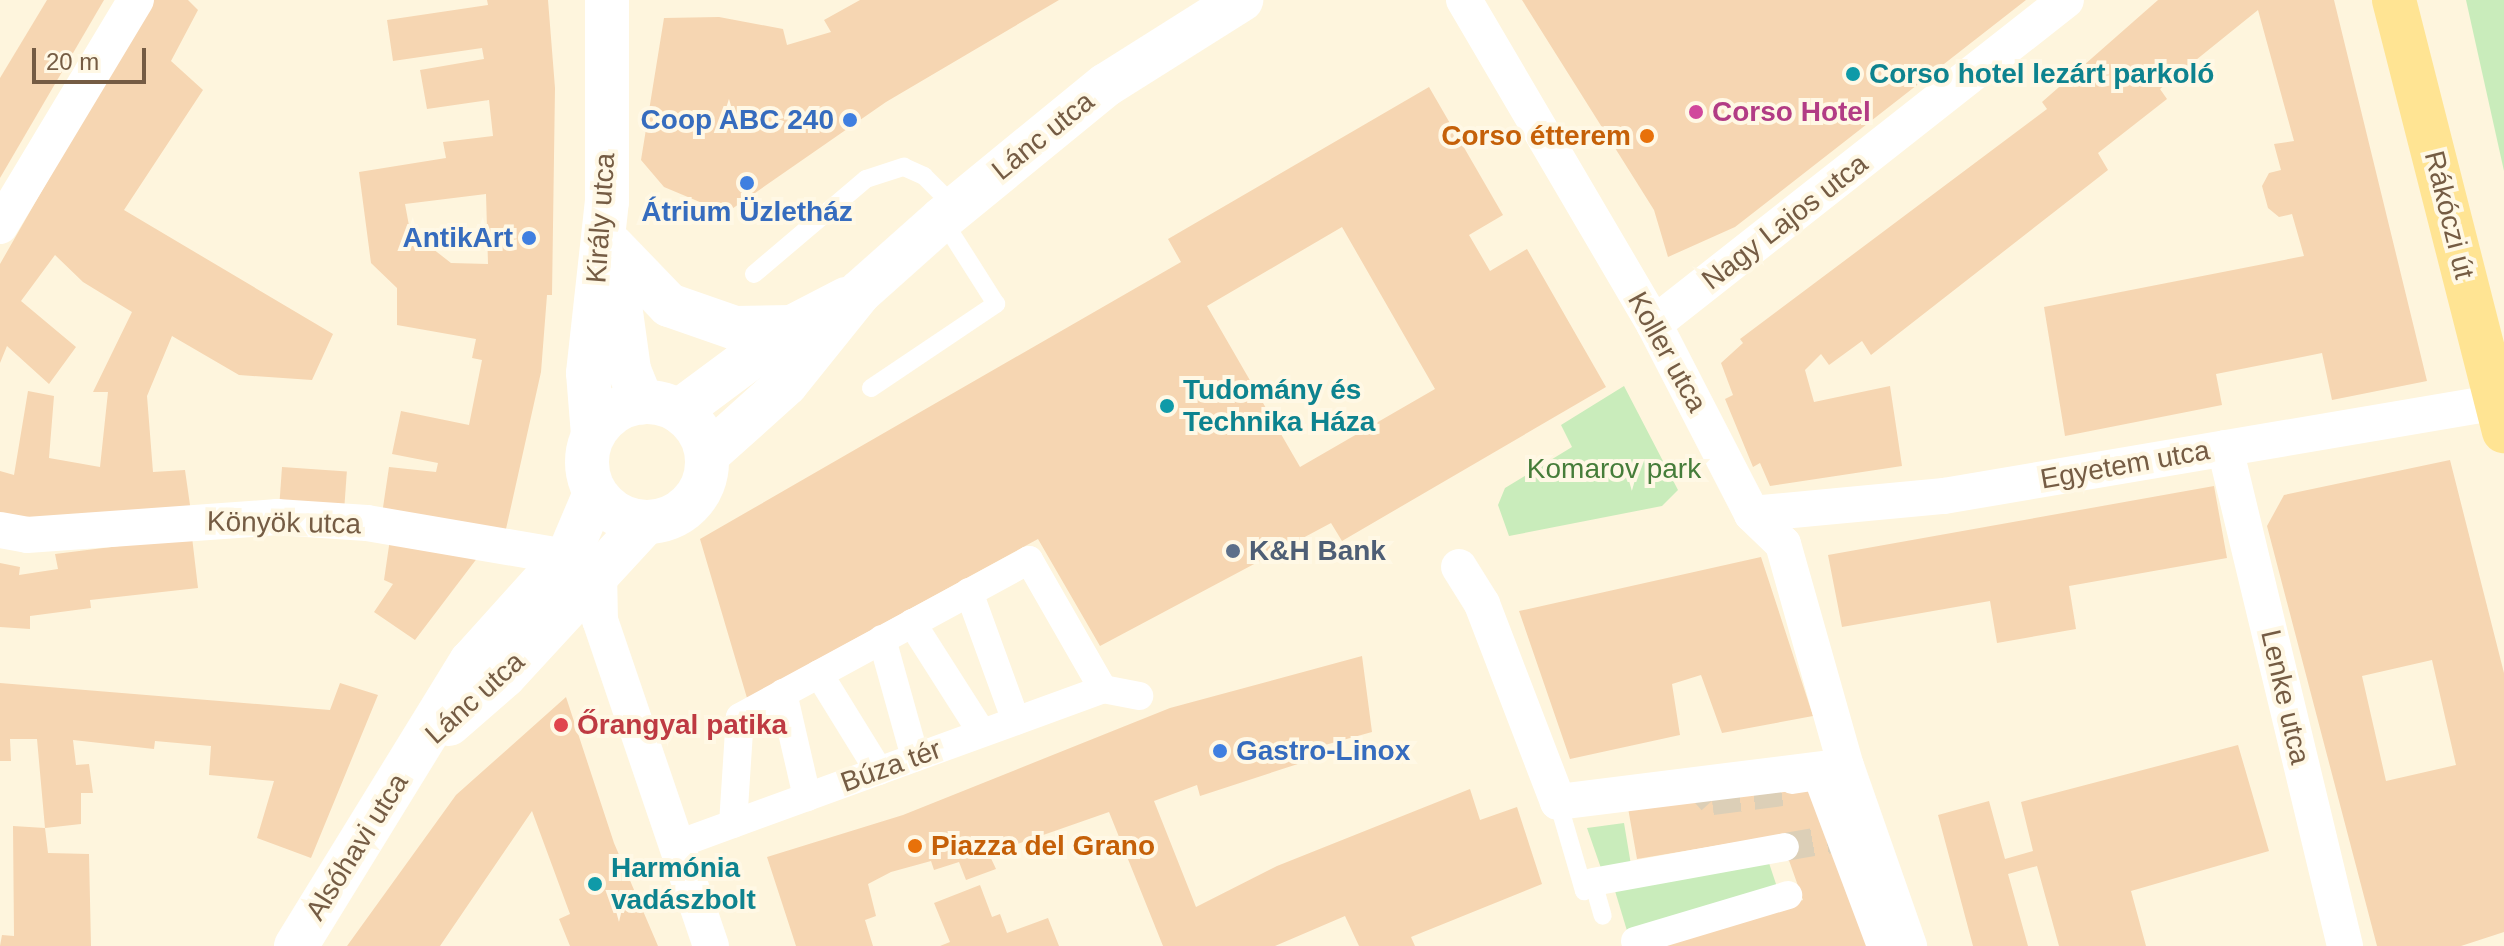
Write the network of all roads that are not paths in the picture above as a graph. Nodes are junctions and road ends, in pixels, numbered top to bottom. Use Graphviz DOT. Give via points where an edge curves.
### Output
graph roads {
  1 [pos="136,0"];
  2 [pos="607,0"];
  3 [pos="1241,0"];
  4 [pos="1464,0"];
  5 [pos="2066,0"];
  6 [pos="2394,0"];
  7 [pos="607,202"];
  8 [pos="949,213"];
  9 [pos="0,226"];
  10 [pos="612,246"];
  11 [pos="754,274"];
  12 [pos="860,292"];
  13 [pos="1654,324"];
  14 [pos="792,327"];
  15 [pos="871,388"];
  16 [pos="661,406"];
  17 [pos="2501,412"];
  18 [pos="593,435"];
  19 [pos="2225,448"];
  20 [pos="707,455"];
  21 [pos="595,493"];
  22 [pos="1752,514"];
  23 [pos="645,523"];
  24 [pos="0,530"];
  25 [pos="583,564"];
  26 [pos="1459,567"];
  27 [pos="969,592"];
  28 [pos="912,623"];
  29 [pos="882,639"];
  30 [pos="819,674"];
  31 [pos="1103,689"];
  32 [pos="783,693"];
  33 [pos="1139,696"];
  34 [pos="1016,721"];
  35 [pos="982,733"];
  36 [pos="420,749"];
  37 [pos="915,757"];
  38 [pos="1846,766"];
  39 [pos="879,771"];
  40 [pos="807,797"];
  41 [pos="1560,807"];
  42 [pos="733,824"];
  43 [pos="678,844"];
  44 [pos="1584,892"];
  45 [pos="1603,916"];
  46 [pos="1635,941"];
  47 [pos="296,946"];
  48 [pos="711,946"];
  49 [pos="1881,946"];
  50 [pos="1909,946"];
  51 [pos="2345,946"];
  1 -- 9 [label="street"];
  2 -- 7 [label="street, Király utca"];
  3 -- 8 [label="street, Lánc utca" via="1106,85"];
  4 -- 13 [label="street, Koller utca"];
  5 -- 13 [label="street, Nagy Lajos utca"];
  6 -- 17 [label="main road, Rákóczi út"];
  7 -- 10 [label="street"];
  7 -- 18 [label="street, Király utca" via="588,373"];
  8 -- 11 [label="lane" via="924,176 904,167 866,179"];
  8 -- 12 [label="street, Lánc utca"];
  8 -- 15 [label="lane" via="996,304"];
  10 -- 14 [label="street" via="669,305 735,328"];
  10 -- 16 [label="street" via="624,342"];
  12 -- 14 [label="street, Lánc utca"];
  12 -- 20 [label="street, Lánc utca" via="786,384"];
  13 -- 22 [label="street, Koller utca"];
  14 -- 16 [label="street, Lánc utca"];
  16 -- 18 [label="street, Lánc utca" via="620,407"];
  16 -- 20 [label="street" via="693,423"];
  17 -- 19 [label="street, Egyetem utca"];
  18 -- 21 [label="street" via="586,460"];
  19 -- 22 [label="street, Egyetem utca" via="1944,496"];
  19 -- 51 [label="street, Lenke utca"];
  20 -- 23 [label="street, Lánc utca" via="696,498 666,520"];
  21 -- 23 [label="street" via="623,518"];
  21 -- 25 [label="street, Lánc utca"];
  22 -- 38 [label="street, Koller utca" via="1783,544"];
  23 -- 25 [label="street, Lánc utca"];
  24 -- 25 [label="street, Könyök utca" via="27,535 277,517 367,523"];
  25 -- 36 [label="street, Lánc utca" via="504,676"];
  25 -- 43 [label="street"];
  26 -- 41 [label="street" via="1482,604"];
  27 -- 28 [label="street"];
  27 -- 31 [label="street" via="1029,560"];
  27 -- 34 [label="street"];
  28 -- 29 [label="street"];
  28 -- 35 [label="street"];
  29 -- 30 [label="street"];
  29 -- 37 [label="street"];
  30 -- 32 [label="street"];
  30 -- 39 [label="street"];
  31 -- 33 [label="street"];
  31 -- 34 [label="street, Búza tér"];
  32 -- 40 [label="street"];
  32 -- 42 [label="street" via="740,717"];
  34 -- 35 [label="street, Búza tér"];
  35 -- 37 [label="street, Búza tér"];
  36 -- 47 [label="street, Alsóhavi utca"];
  37 -- 39 [label="street, Búza tér"];
  38 -- 41 [label="street"];
  38 -- 50 [label="street, Koller utca"];
  39 -- 40 [label="street, Búza tér"];
  40 -- 42 [label="street, Búza tér"];
  41 -- 44 [label="lane"];
  41 -- 49 [label="street" via="1817,776"];
  42 -- 43 [label="street, Búza tér"];
  43 -- 48 [label="street"];
  44 -- 45 [label="lane"];
  44 -- 46 [label="street" via="1779,849 1789,900"];
}
